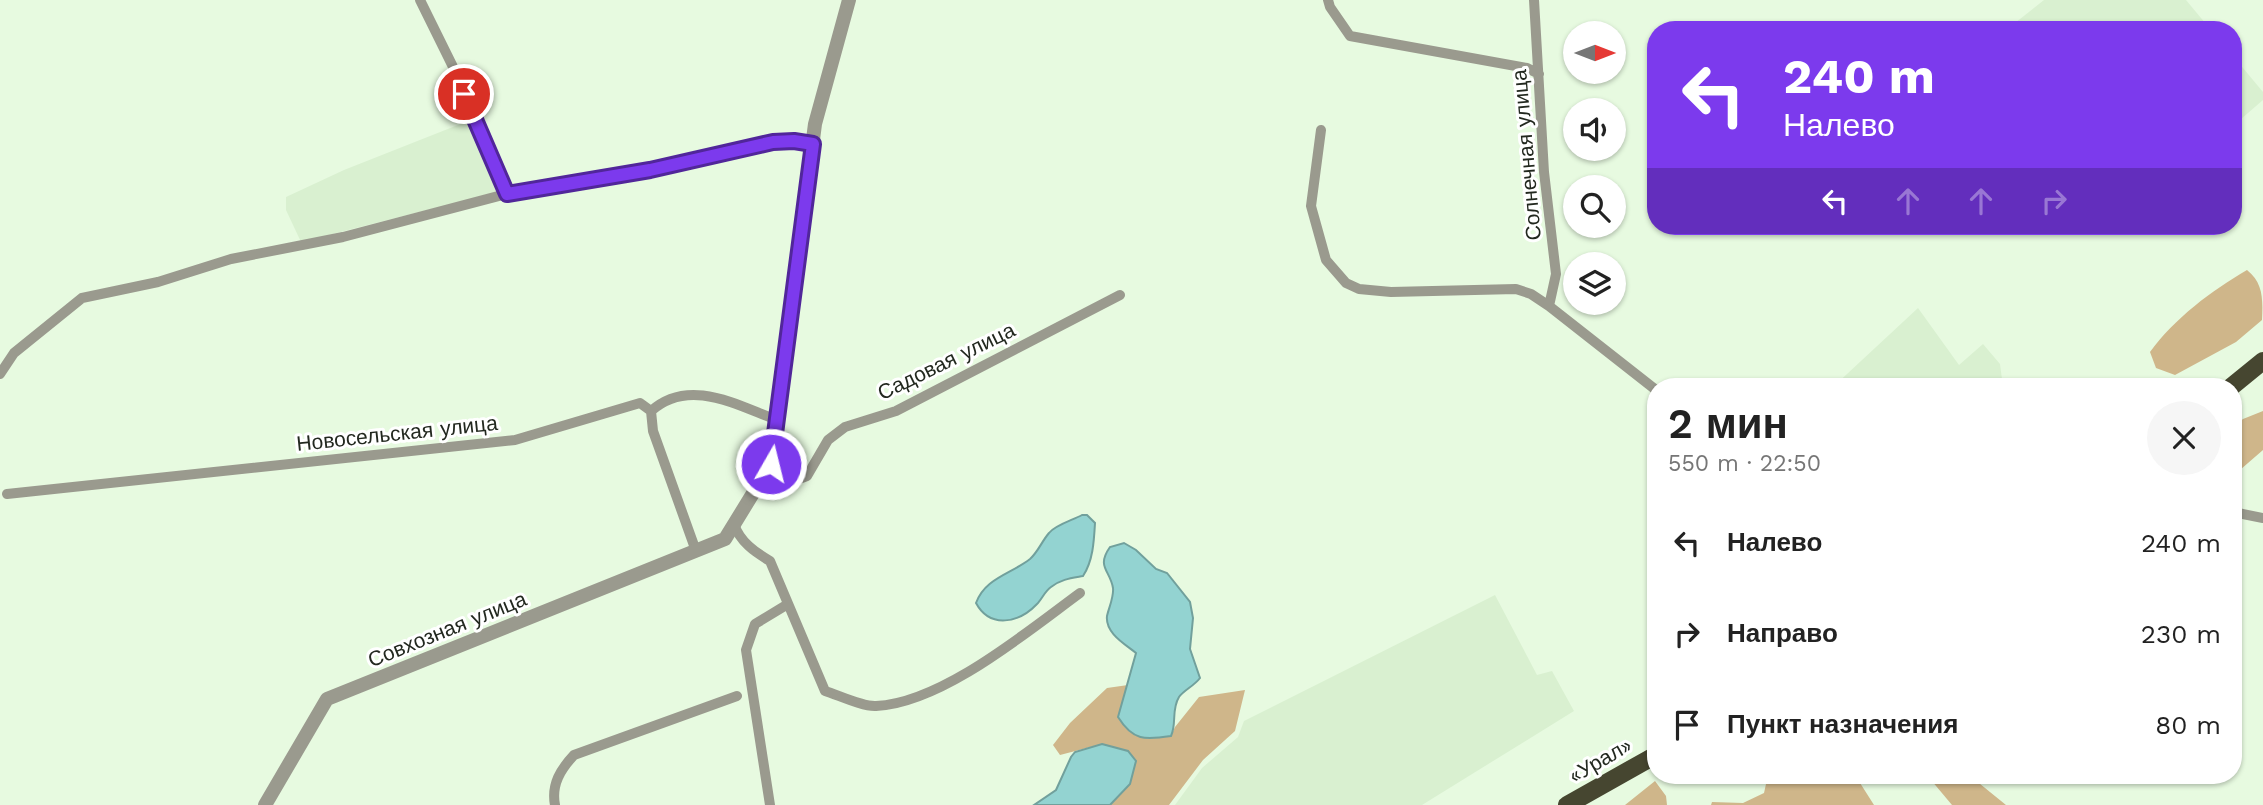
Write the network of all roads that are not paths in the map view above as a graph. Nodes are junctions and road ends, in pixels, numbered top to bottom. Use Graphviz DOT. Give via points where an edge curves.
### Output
graph roads {
  1 [pos="420,0"];
  2 [pos="849,0"];
  3 [pos="1328,0"];
  4 [pos="1534,0"];
  5 [pos="1539,74"];
  6 [pos="1321,130"];
  7 [pos="813,144"];
  8 [pos="507,194"];
  9 [pos="1120,295"];
  10 [pos="1549,306"];
  11 [pos="2263,362"];
  12 [pos="0,374"];
  13 [pos="2242,378"];
  14 [pos="1647,383"];
  15 [pos="651,411"];
  16 [pos="777,420"];
  17 [pos="767,471"];
  18 [pos="7,494"];
  19 [pos="2242,514"];
  20 [pos="2263,518"];
  21 [pos="734,524"];
  22 [pos="696,551"];
  23 [pos="1080,593"];
  24 [pos="789,604"];
  25 [pos="737,696"];
  26 [pos="1647,760"];
  27 [pos="265,805"];
  28 [pos="555,805"];
  29 [pos="770,805"];
  30 [pos="1567,805"];
  1 -- 8 [label="street"];
  2 -- 7 [label="street, Совхозная улица"];
  3 -- 5 [label="street" via="1350,36 1527,68"];
  4 -- 5 [label="street, Солнечная улица"];
  5 -- 10 [label="street, Солнечная улица" via="1556,274"];
  6 -- 10 [label="street" via="1311,206 1325,260 1346,283 1391,292 1517,289"];
  7 -- 8 [label="street" via="773,142 650,170"];
  7 -- 16 [label="street, Совхозная улица"];
  8 -- 12 [label="street" via="82,298 14,353"];
  9 -- 17 [label="street, Садовая улица" via="896,411 845,427 828,440 807,476 791,482"];
  10 -- 14 [label="street"];
  11 -- 13 [label="highway"];
  15 -- 16 [label="street" via="664,399 708,395"];
  15 -- 18 [label="street, Новосельская улица" via="640,403 515,440"];
  15 -- 22 [label="street" via="653,431"];
  16 -- 17 [label="street, Совхозная улица"];
  17 -- 21 [label="street, Совхозная улица"];
  19 -- 20 [label="street"];
  21 -- 22 [label="street, Совхозная улица" via="725,539"];
  21 -- 24 [label="street" via="753,551 770,561"];
  22 -- 27 [label="street, Совхозная улица" via="327,699"];
  23 -- 24 [label="street" via="993,658 916,698 874,707 825,691"];
  24 -- 29 [label="street" via="755,624 746,650"];
  25 -- 28 [label="street" via="575,755 561,768 553,795"];
  26 -- 30 [label="highway, «Урал»"];
}
